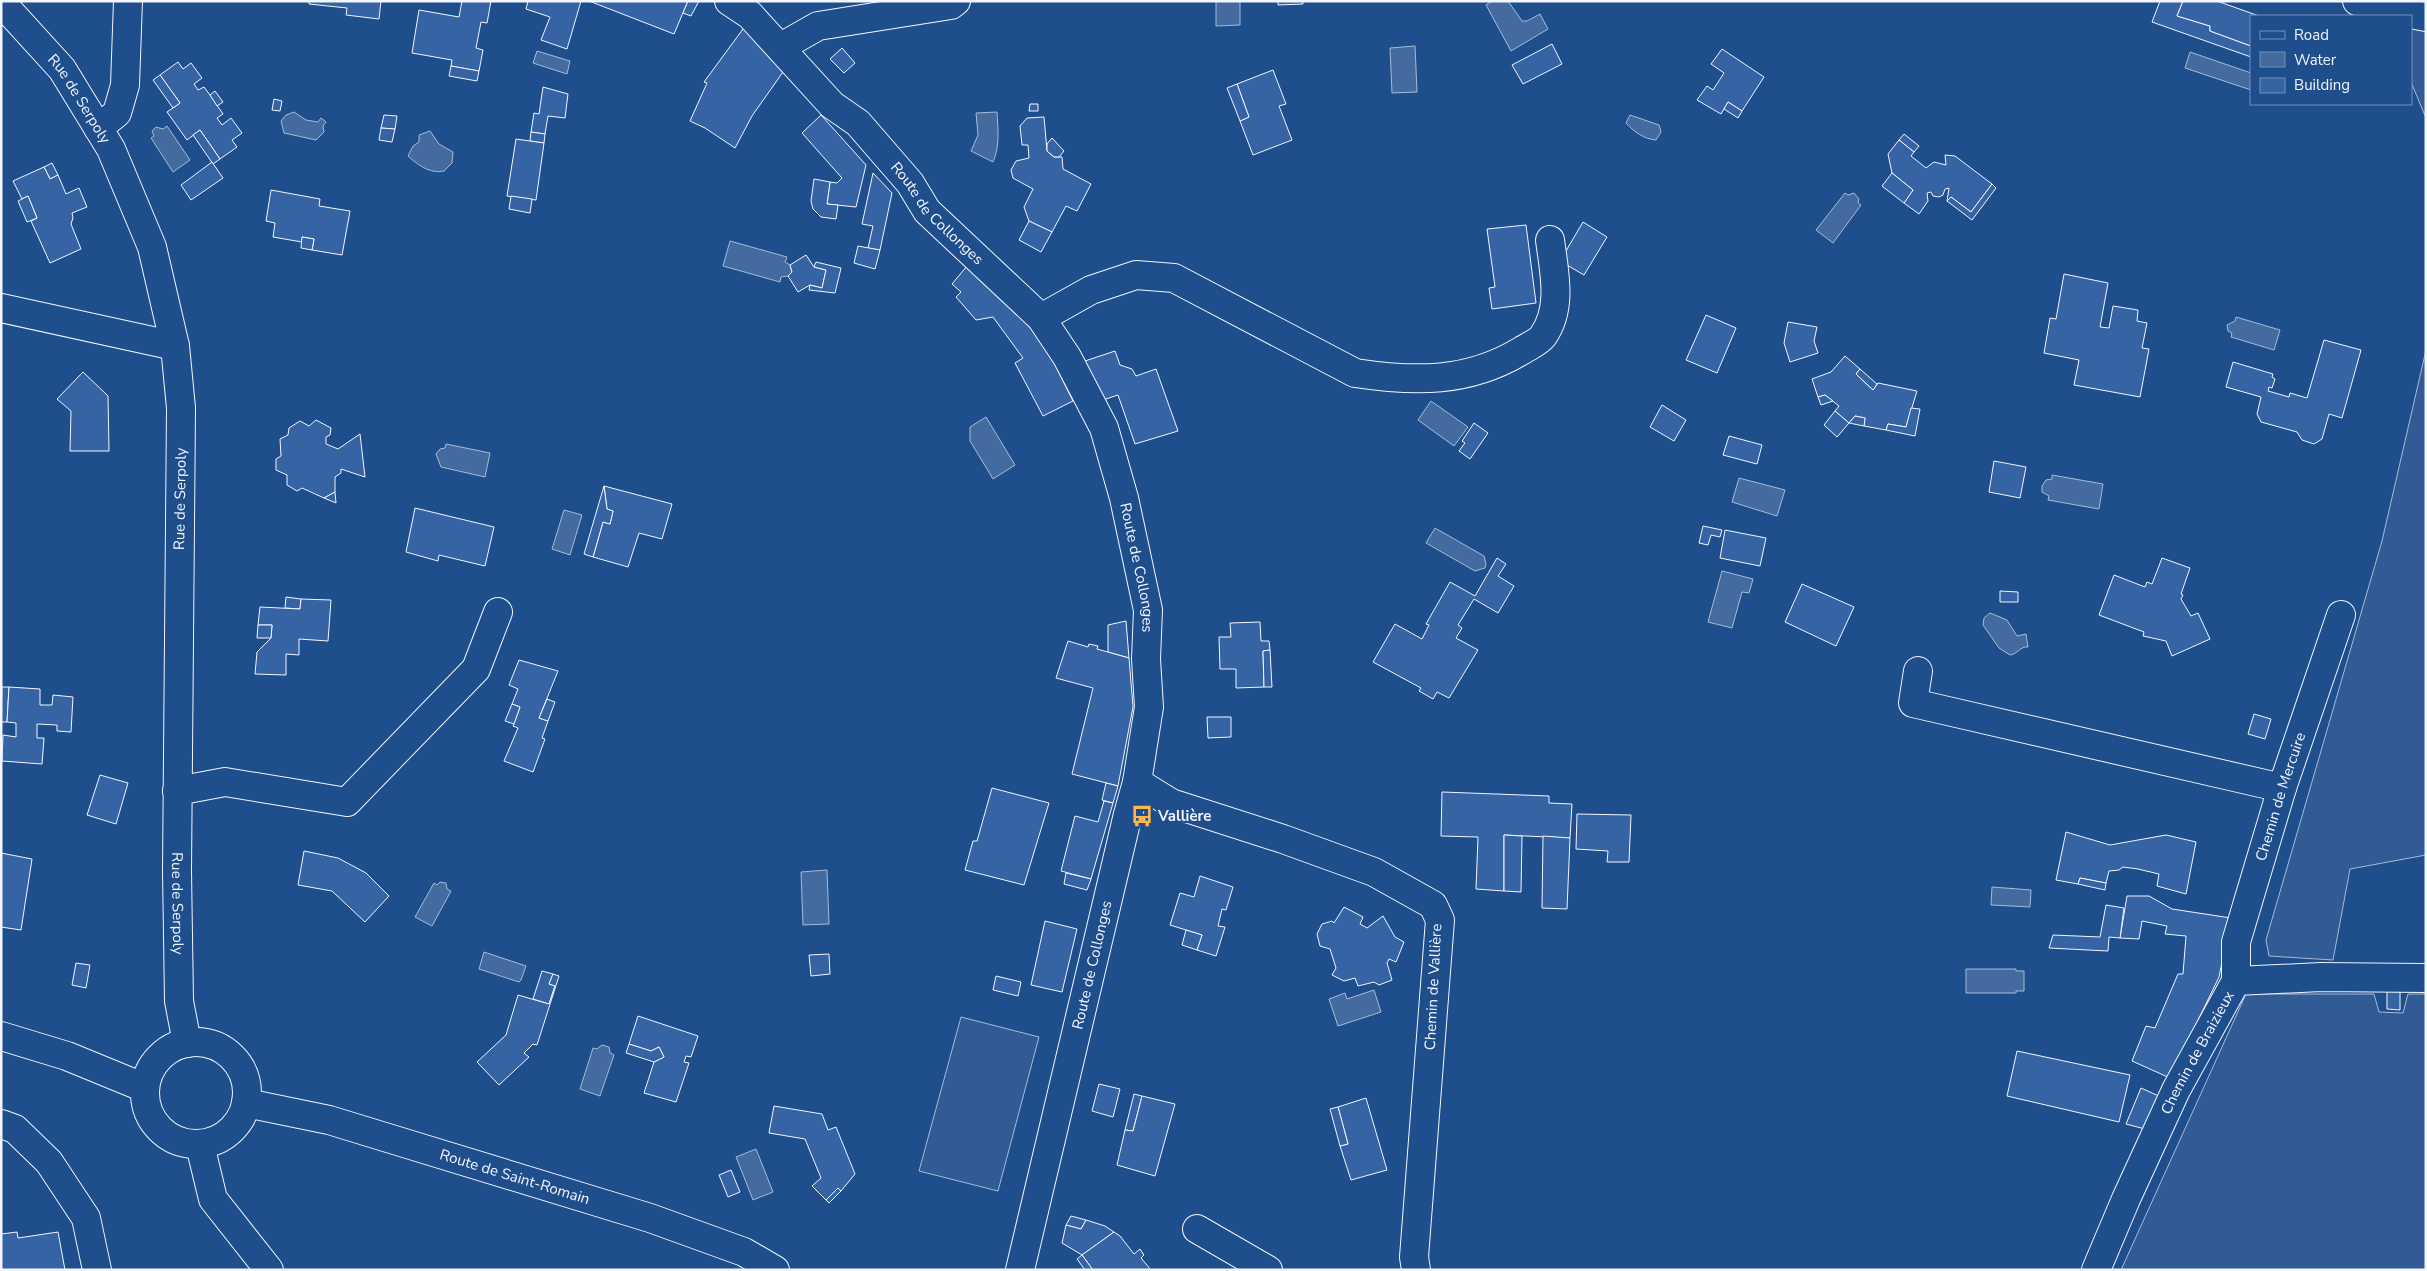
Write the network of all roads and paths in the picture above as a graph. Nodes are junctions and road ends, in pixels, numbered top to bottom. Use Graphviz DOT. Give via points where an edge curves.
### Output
graph roads {
  1 [pos="128,1"];
  2 [pos="729,1"];
  3 [pos="956,1"];
  4 [pos="2357,1"];
  5 [pos="1,2"];
  6 [pos="2426,17"];
  7 [pos="781,47"];
  8 [pos="98,128"];
  9 [pos="1550,240"];
  10 [pos="1,308"];
  11 [pos="1041,318"];
  12 [pos="175,346"];
  13 [pos="498,612"];
  14 [pos="2341,615"];
  15 [pos="1918,670"];
  16 [pos="1137,782"];
  17 [pos="2282,788"];
  18 [pos="177,791"];
  19 [pos="2426,978"];
  20 [pos="2236,982"];
  21 [pos="1,1036"];
  22 [pos="186,1043"];
  23 [pos="145,1088"];
  24 [pos="246,1103"];
  25 [pos="1,1124"];
  26 [pos="200,1145"];
  27 [pos="1198,1229"];
  28 [pos="98,1270"];
  29 [pos="269,1270"];
  30 [pos="776,1270"];
  31 [pos="1020,1270"];
  32 [pos="1268,1270"];
  33 [pos="1416,1270"];
  34 [pos="2096,1270"];
  1 -- 8 [label="street" via="125,85 117,113"];
  2 -- 7 [label="street, Route de Collonges" via="750,15"];
  3 -- 7 [label="street" via="951,6 818,26"];
  4 -- 6 [label="street" via="2374,8"];
  5 -- 8 [label="street, Rue de Serpoly" via="62,69"];
  7 -- 11 [label="street, Route de Collonges" via="832,104 858,123 910,183 927,211"];
  8 -- 12 [label="street, Rue de Serpoly" via="111,149 152,247"];
  9 -- 11 [label="street" via="1556,289 1553,312 1543,337 1504,361 1456,377 1388,378 1355,373 1174,278 1136,275 1091,290"];
  10 -- 12 [label="street"];
  11 -- 16 [label="street, Route de Collonges" via="1067,357 1104,428 1124,498 1146,600 1149,708"];
  12 -- 18 [label="street, Rue de Serpoly" via="182,408"];
  13 -- 18 [label="street" via="476,670 347,802 225,782"];
  14 -- 17 [label="street, Chemin de Mercuire"];
  15 -- 17 [label="street" via="1913,703"];
  16 -- 31 [label="street, Route de Collonges"];
  16 -- 33 [label="street, Chemin de Vallière" via="1171,803 1374,872 1432,905 1440,920 1414,1257"];
  17 -- 20 [label="street, Chemin de Mercuire" via="2236,942"];
  18 -- 22 [label="street, Rue de Serpoly" via="179,1001"];
  19 -- 20 [label="street, Chemin de Braizieux" via="2321,977"];
  20 -- 34 [label="street, Chemin de Braizieux" via="2176,1090"];
  21 -- 23 [label="street" via="67,1056"];
  22 -- 23 [label="street" via="171,1048 158,1059 149,1072"];
  22 -- 24 [label="street" via="203,1043 232,1057 242,1071 247,1087"];
  23 -- 26 [label="street" via="151,1118 159,1129 185,1144"];
  24 -- 26 [label="street" via="230,1132 216,1141"];
  24 -- 30 [label="street, Route de Saint-Romain" via="330,1120 650,1218 744,1252"];
  25 -- 28 [label="street" via="15,1129 54,1170 86,1218"];
  26 -- 29 [label="street" via="213,1199"];
  27 -- 32 [label="street"];
}
